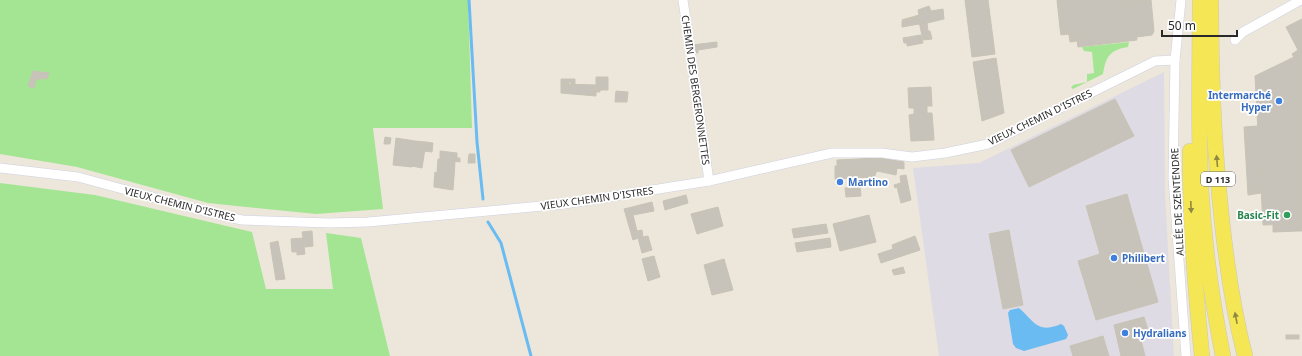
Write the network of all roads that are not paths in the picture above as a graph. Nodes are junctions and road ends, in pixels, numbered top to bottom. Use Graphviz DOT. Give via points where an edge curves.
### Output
graph roads {
  1 [pos="683,0"];
  2 [pos="1182,0"];
  3 [pos="1200,0"];
  4 [pos="1211,0"];
  5 [pos="1301,0"];
  6 [pos="1235,40"];
  7 [pos="1175,60"];
  8 [pos="0,168"];
  9 [pos="709,181"];
  10 [pos="1186,356"];
  11 [pos="1202,356"];
  12 [pos="1223,356"];
  13 [pos="1245,356"];
  1 -- 9 [label="street, CHEMIN DES BERGERONNETTES"];
  2 -- 7 [label="street, ALLÉE DE SZENTENDRE"];
  3 -- 11 [label="main road, one-way" via="1192,83 1190,175 1193,258"];
  3 -- 12 [label="main road, D 113" via="1201,189 1210,275"];
  13 -- 4 [label="main road, D 113, one-way" via="1232,297 1223,231 1213,100"];
  5 -- 6 [label="street" via="1243,32"];
  7 -- 9 [label="street, VIEUX CHEMIN D'ISTRES" via="1155,61 988,144 912,157 882,153 832,153"];
  7 -- 10 [label="street, ALLÉE DE SZENTENDRE" via="1173,178"];
  8 -- 9 [label="street, VIEUX CHEMIN D'ISTRES" via="78,177 242,220 329,223 564,204"];
}
